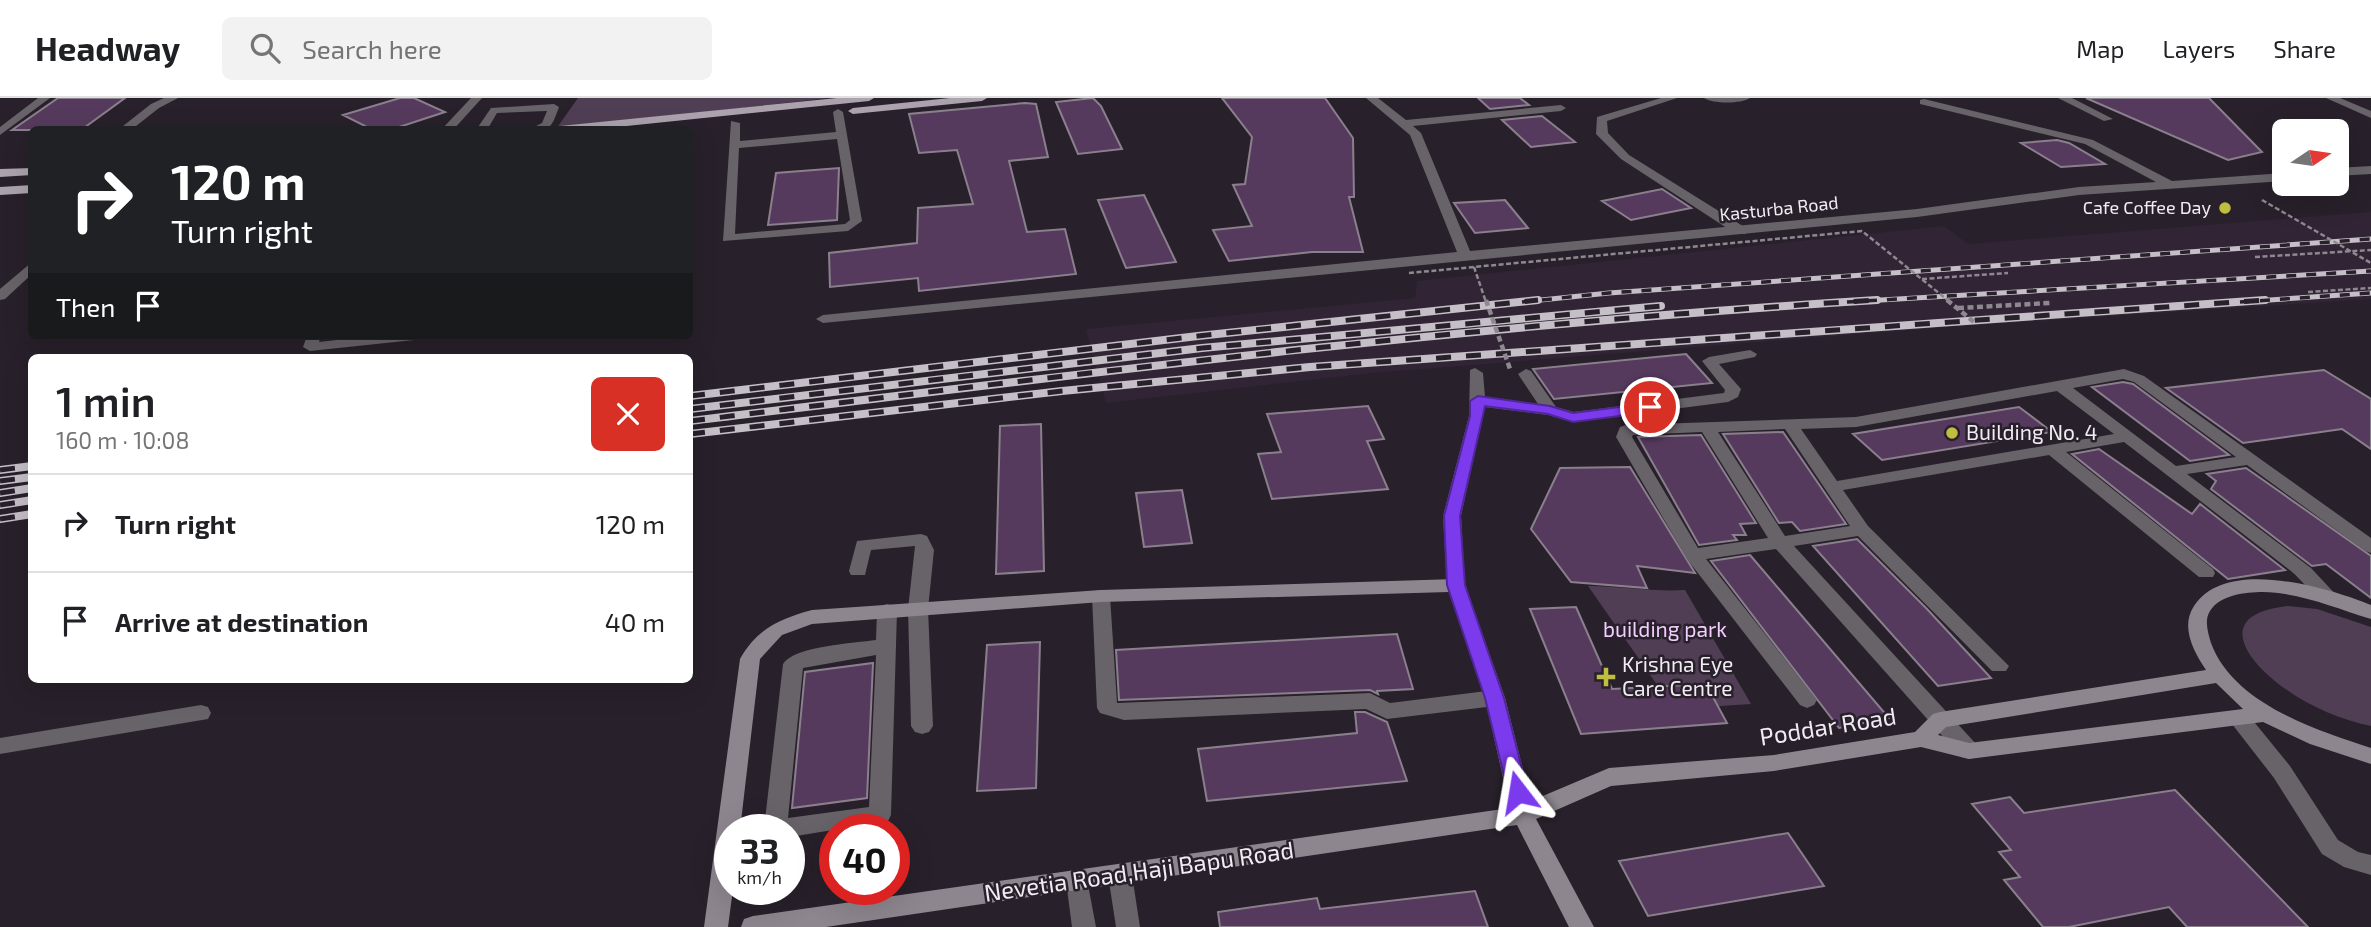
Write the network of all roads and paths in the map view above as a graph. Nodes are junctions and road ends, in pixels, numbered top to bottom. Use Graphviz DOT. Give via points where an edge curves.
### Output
graph roads {
  1 [pos="45,98"];
  2 [pos="173,98"];
  3 [pos="477,98"];
  4 [pos="869,98"];
  5 [pos="982,98"];
  6 [pos="1371,98"];
  7 [pos="1672,98"];
  8 [pos="1709,98"];
  9 [pos="1745,98"];
  10 [pos="2063,98"];
  11 [pos="2330,98"];
  12 [pos="1924,102"];
  13 [pos="1561,108"];
  14 [pos="838,112"];
  15 [pos="2369,112"];
  16 [pos="2108,119"];
  17 [pos="735,123"];
  18 [pos="1404,124"];
  19 [pos="128,126"];
  20 [pos="450,126"];
  21 [pos="482,126"];
  22 [pos="544,126"];
  23 [pos="590,126"];
  24 [pos="693,128"];
  25 [pos="0,132"];
  26 [pos="842,135"];
  27 [pos="735,145"];
  28 [pos="2371,170"];
  29 [pos="28,171"];
  30 [pos="2349,171"];
  31 [pos="0,173"];
  32 [pos="2272,178"];
  33 [pos="2167,183"];
  34 [pos="28,189"];
  35 [pos="0,191"];
  36 [pos="2262,200"];
  37 [pos="1741,231"];
  38 [pos="2371,250"];
  39 [pos="2350,251"];
  40 [pos="1465,255"];
  41 [pos="2255,257"];
  42 [pos="2371,263"];
  43 [pos="1474,267"];
  44 [pos="28,270"];
  45 [pos="2008,272"];
  46 [pos="1409,273"];
  47 [pos="1922,279"];
  48 [pos="2371,288"];
  49 [pos="2308,292"];
  50 [pos="0,296"];
  51 [pos="2050,303"];
  52 [pos="1958,308"];
  53 [pos="823,319"];
  54 [pos="1974,322"];
  55 [pos="313,340"];
  56 [pos="394,340"];
  57 [pos="1750,354"];
  58 [pos="1510,369"];
  59 [pos="1475,373"];
  60 [pos="1526,374"];
  61 [pos="2060,385"];
  62 [pos="1478,401"];
  63 [pos="1550,410"];
  64 [pos="1790,425"];
  65 [pos="1707,427"];
  66 [pos="2127,437"];
  67 [pos="2053,450"];
  68 [pos="2251,460"];
  69 [pos="2173,471"];
  70 [pos="1832,487"];
  71 [pos="1862,530"];
  72 [pos="1780,542"];
  73 [pos="2371,547"];
  74 [pos="1693,555"];
  75 [pos="858,572"];
  76 [pos="2206,573"];
  77 [pos="1456,585"];
  78 [pos="1101,596"];
  79 [pos="2330,598"];
  80 [pos="918,609"];
  81 [pos="887,611"];
  82 [pos="2371,612"];
  83 [pos="886,646"];
  84 [pos="1999,666"];
  85 [pos="2221,675"];
  86 [pos="1495,698"];
  87 [pos="1807,700"];
  88 [pos="201,713"];
  89 [pos="2265,714"];
  90 [pos="2239,718"];
  91 [pos="1940,720"];
  92 [pos="922,726"];
  93 [pos="1921,739"];
  94 [pos="0,746"];
  95 [pos="1969,751"];
  96 [pos="2371,756"];
  97 [pos="880,814"];
  98 [pos="1524,816"];
  99 [pos="819,826"];
  100 [pos="2371,865"];
  101 [pos="1120,875"];
  102 [pos="1077,881"];
  103 [pos="810,924"];
  104 [pos="716,927"];
  105 [pos="753,927"];
  106 [pos="1084,927"];
  107 [pos="1128,927"];
  108 [pos="1582,927"];
  1 -- 25 [label="street"];
  2 -- 19 [label="street"];
  3 -- 20 [label="street"];
  4 -- 23 [label="main road"];
  5 -- 14 [label="main road"];
  6 -- 18 [label="street"];
  7 -- 37 [label="street" via="1601,119 1602,134 1625,157"];
  8 -- 9 [label="street"];
  10 -- 16 [label="street"];
  11 -- 15 [label="street"];
  12 -- 33 [label="street" via="2089,142"];
  13 -- 18 [label="street"];
  14 -- 17 [label="main road"];
  14 -- 26 [label="street"];
  17 -- 24 [label="main road"];
  17 -- 27 [label="street"];
  18 -- 40 [label="street" via="1415,133"];
  21 -- 22 [label="street" via="495,110 554,107"];
  26 -- 27 [label="street"];
  26 -- 27 [label="street" via="856,221 848,227 728,238"];
  28 -- 30 [label="street"];
  29 -- 31 [label="main road"];
  32 -- 33 [label="street, Kasturba Road"];
  33 -- 37 [label="street, Kasturba Road"];
  34 -- 35 [label="main road"];
  36 -- 39 [label="path, bridge"];
  37 -- 40 [label="street, Kasturba Road"];
  38 -- 39 [label="path"];
  39 -- 41 [label="path"];
  39 -- 42 [label="path, bridge"];
  40 -- 53 [label="street, Kasturba Road"];
  43 -- 46 [label="path, bridge"];
  43 -- 47 [label="path, bridge" via="1862,231"];
  43 -- 58 [label="path, bridge"];
  44 -- 50 [label="street"];
  45 -- 47 [label="path"];
  47 -- 52 [label="path, bridge"];
  48 -- 49 [label="path"];
  51 -- 52 [label="path"];
  52 -- 54 [label="path, bridge"];
  55 -- 56 [label="street" via="310,347"];
  57 -- 63 [label="street" via="1709,360 1733,390 1728,397 1573,418"];
  59 -- 62 [label="street"];
  60 -- 63 [label="street"];
  61 -- 64 [label="street" via="1856,422"];
  61 -- 66 [label="street"];
  61 -- 68 [label="street" via="2133,376"];
  62 -- 63 [label="street"];
  62 -- 77 [label="street" via="1452,516"];
  64 -- 65 [label="street"];
  64 -- 70 [label="street"];
  65 -- 72 [label="street"];
  65 -- 74 [label="street" via="1633,428 1623,433"];
  66 -- 67 [label="street"];
  66 -- 69 [label="street"];
  67 -- 70 [label="street"];
  67 -- 76 [label="street"];
  68 -- 69 [label="street"];
  68 -- 73 [label="street"];
  69 -- 79 [label="street" via="2304,572"];
  70 -- 71 [label="street"];
  71 -- 72 [label="street"];
  71 -- 84 [label="street"];
  72 -- 74 [label="street"];
  72 -- 91 [label="street"];
  74 -- 87 [label="street"];
  75 -- 80 [label="street" via="863,544 921,540 925,550"];
  77 -- 78 [label="street"];
  77 -- 86 [label="street"];
  78 -- 80 [label="street"];
  78 -- 86 [label="street" via="1107,708 1124,712 1370,701 1387,712"];
  79 -- 82 [label="street"];
  79 -- 85 [label="street" via="2270,586 2237,588 2211,597 2198,612 2197,634"];
  80 -- 81 [label="street"];
  80 -- 92 [label="street"];
  81 -- 83 [label="street"];
  81 -- 104 [label="street" via="793,622 774,629 750,659"];
  83 -- 97 [label="street"];
  83 -- 99 [label="street" via="804,658 793,664 776,820 790,828"];
  85 -- 89 [label="street"];
  85 -- 91 [label="street"];
  86 -- 98 [label="street"];
  88 -- 94 [label="street"];
  89 -- 90 [label="street"];
  89 -- 96 [label="street"];
  90 -- 95 [label="street"];
  90 -- 100 [label="street" via="2282,772 2330,846"];
  91 -- 93 [label="street, Poddar Road"];
  91 -- 95 [label="street"];
  93 -- 95 [label="street"];
  93 -- 98 [label="street, Poddar Road" via="1774,763 1609,777"];
  98 -- 101 [label="street, Nevetia Road,Haji Bapu Road"];
  98 -- 108 [label="street"];
  101 -- 102 [label="street, Nevetia Road,Haji Bapu Road"];
  101 -- 107 [label="street"];
  102 -- 103 [label="street, Nevetia Road,Haji Bapu Road"];
  102 -- 106 [label="street"];
  103 -- 105 [label="street, Nevetia Road,Haji Bapu Road"];
}
